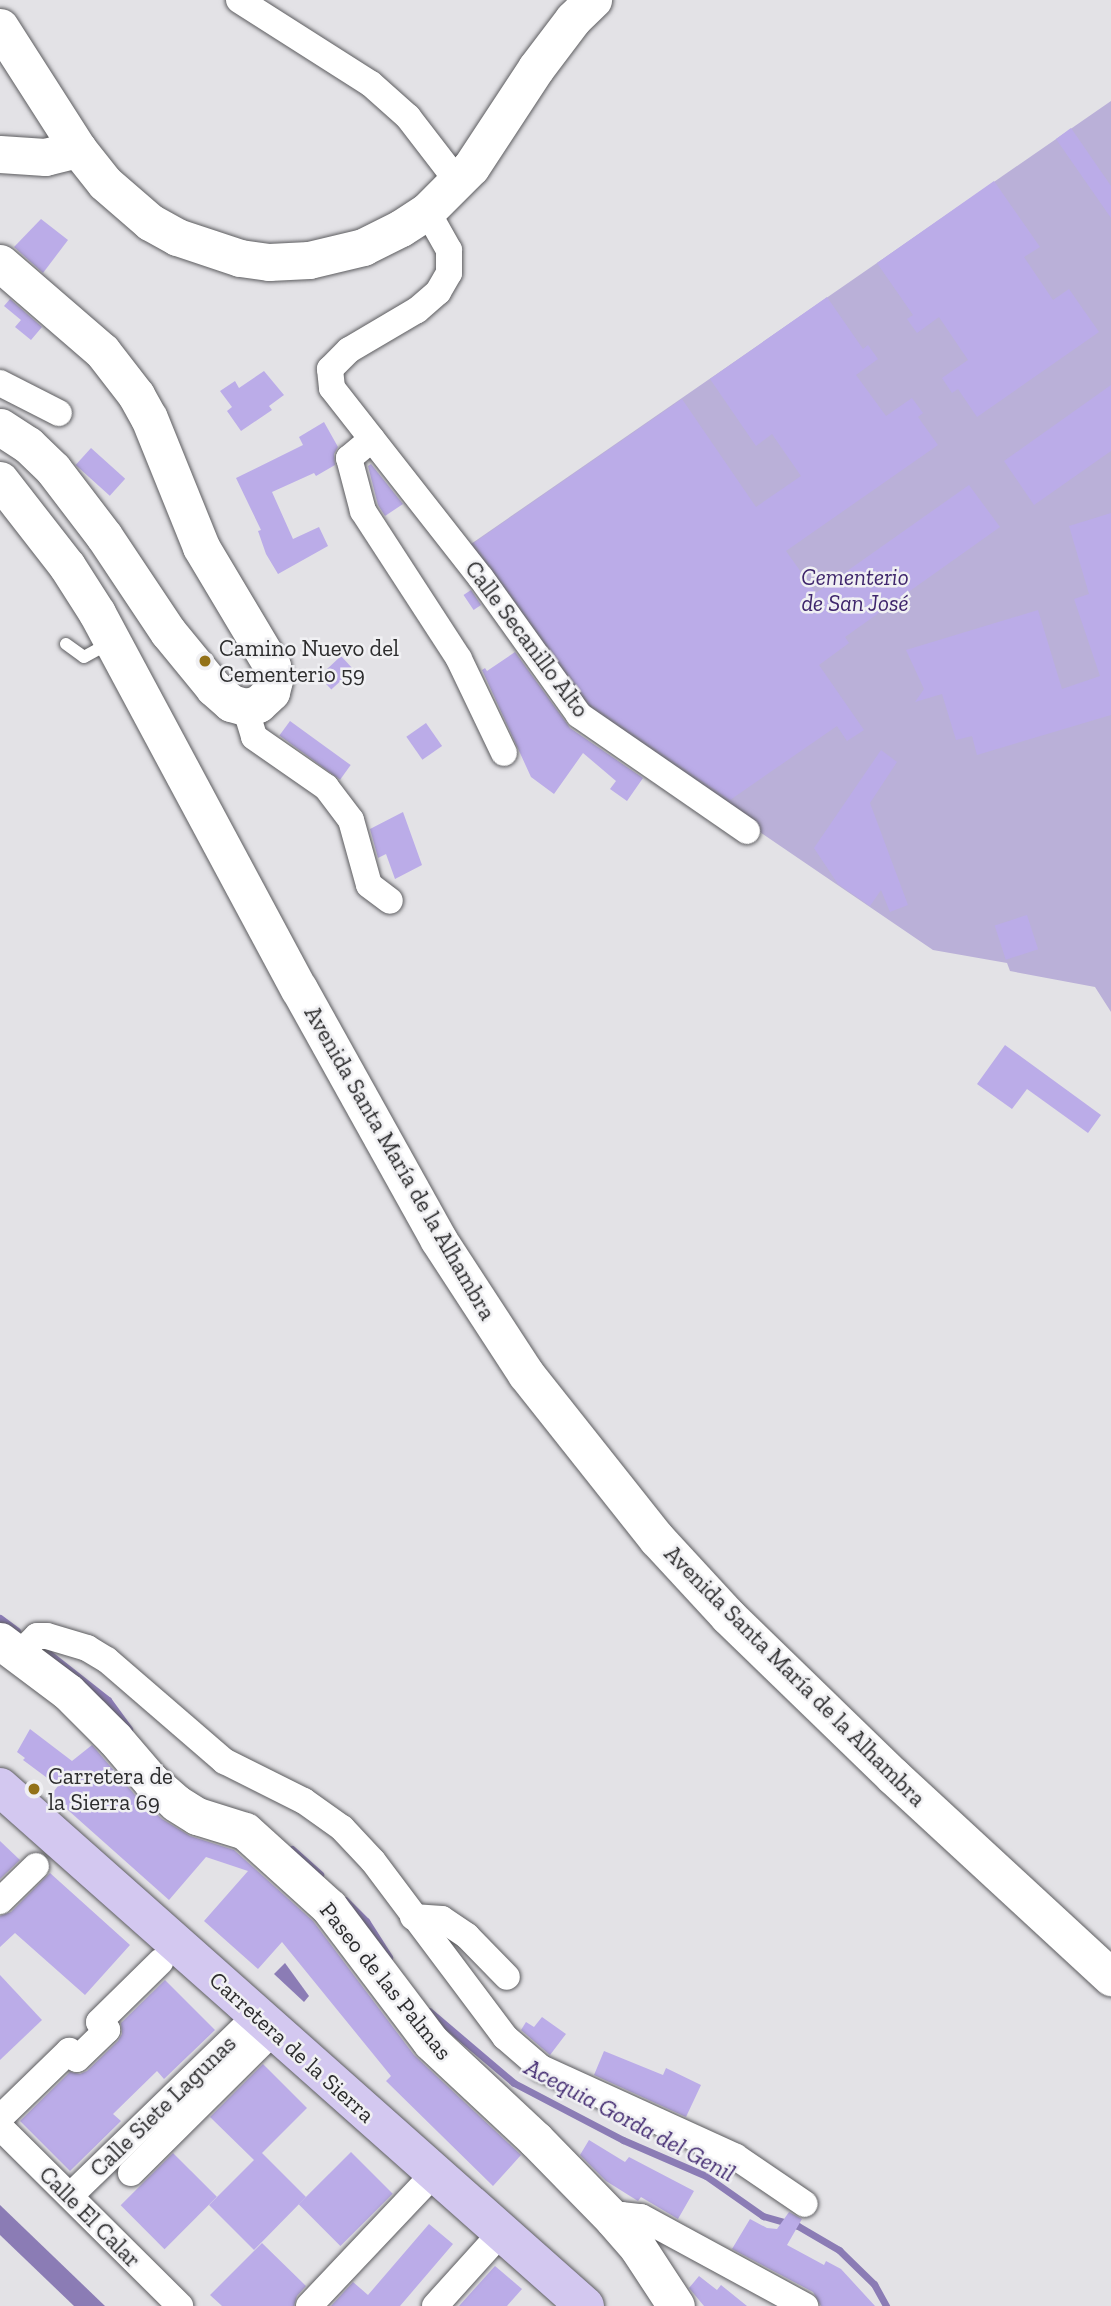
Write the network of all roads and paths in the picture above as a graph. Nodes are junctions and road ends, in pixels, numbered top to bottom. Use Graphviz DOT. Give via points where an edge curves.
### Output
graph roads {
  1 [pos="239,0"];
  2 [pos="593,0"];
  3 [pos="0,27"];
  4 [pos="35,145"];
  5 [pos="458,181"];
  6 [pos="427,211"];
  7 [pos="0,263"];
  8 [pos="0,383"];
  9 [pos="59,412"];
  10 [pos="0,427"];
  11 [pos="372,439"];
  12 [pos="0,480"];
  13 [pos="113,641"];
  14 [pos="66,644"];
  15 [pos="245,708"];
  16 [pos="504,753"];
  17 [pos="747,831"];
  18 [pos="390,901"];
  19 [pos="21,1644"];
  20 [pos="0,1787"];
  21 [pos="36,1866"];
  22 [pos="0,1901"];
  23 [pos="412,1917"];
  24 [pos="160,1962"];
  25 [pos="1111,1976"];
  26 [pos="507,1977"];
  27 [pos="265,2024"];
  28 [pos="2,2121"];
  29 [pos="131,2173"];
  30 [pos="434,2174"];
  31 [pos="70,2196"];
  32 [pos="805,2204"];
  33 [pos="613,2219"];
  34 [pos="501,2233"];
  35 [pos="568,2301"];
  36 [pos="180,2306"];
  37 [pos="309,2306"];
  38 [pos="435,2306"];
  39 [pos="676,2306"];
  40 [pos="805,2306"];
  1 -- 5 [label="street" via="371,84 408,117"];
  2 -- 5 [label="street" via="536,68"];
  3 -- 4 [label="street" via="45,96 30,128"];
  4 -- 6 [label="street" via="105,183 150,222 177,237 229,255 269,262 309,260 363,247"];
  5 -- 6 [label="street"];
  6 -- 11 [label="street, Calle Secanillo Alto" via="449,250 449,273 438,292 417,310 349,350 330,369 332,388"];
  7 -- 15 [label="street" via="102,351 136,395 201,547 272,667 271,692"];
  8 -- 9 [label="street"];
  10 -- 15 [label="street" via="53,469 198,671 231,703"];
  11 -- 16 [label="street" via="349,458 363,511 459,659"];
  11 -- 17 [label="street, Calle Secanillo Alto" via="481,578 579,715"];
  12 -- 13 [label="street, Avenida Santa María de la Alhambra" via="67,566"];
  13 -- 14 [label="lane" via="84,657"];
  13 -- 25 [label="street, Avenida Santa María de la Alhambra" via="439,1239 526,1374 657,1539 800,1688"];
  15 -- 18 [label="street" via="254,737 326,787 343,809 351,820 369,885"];
  19 -- 23 [label="street, Paseo de las Palmas" via="47,1636 87,1648 107,1660 225,1760 304,1801 342,1828 373,1861"];
  19 -- 33 [label="street, Paseo de las Palmas" via="176,1803 197,1816 245,1831 329,1907 430,2042"];
  20 -- 27 [label="main road, Carretera de la Sierra"];
  21 -- 22 [label="street"];
  23 -- 26 [label="street" via="442,1919 467,1936"];
  23 -- 32 [label="street, Paseo de las Palmas" via="505,2037 541,2068 736,2157"];
  24 -- 28 [label="street" via="99,2022 107,2030 78,2059 69,2051"];
  27 -- 29 [label="street, Calle Siete Lagunas"];
  27 -- 30 [label="main road, Carretera de la Sierra"];
  27 -- 31 [label="street, Calle Siete Lagunas"];
  28 -- 31 [label="street, Calle El Calar"];
  30 -- 34 [label="main road, Carretera de la Sierra"];
  30 -- 37 [label="street"];
  31 -- 36 [label="street, Calle El Calar"];
  33 -- 39 [label="street, Paseo de las Palmas"];
  33 -- 40 [label="street" via="641,2217"];
  34 -- 35 [label="main road, Carretera de la Sierra"];
  34 -- 38 [label="street"];
}
